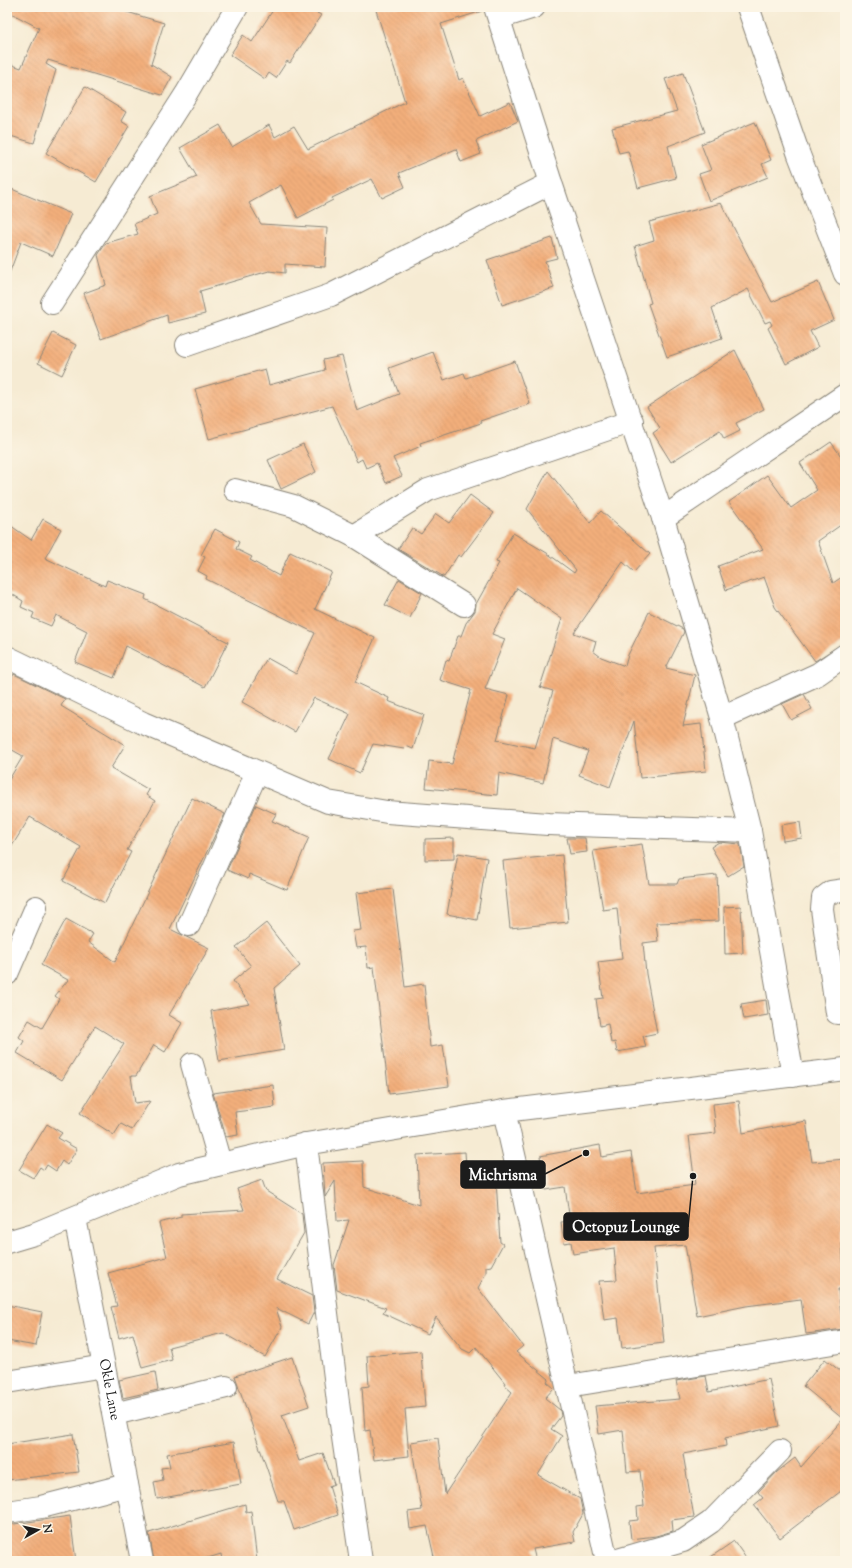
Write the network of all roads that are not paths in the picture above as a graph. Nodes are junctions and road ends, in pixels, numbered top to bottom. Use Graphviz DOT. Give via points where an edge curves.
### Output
graph roads {
  1 [pos="237,7"];
  2 [pos="534,7"];
  3 [pos="748,7"];
  4 [pos="497,12"];
  5 [pos="551,183"];
  6 [pos="845,274"];
  7 [pos="52,303"];
  8 [pos="187,345"];
  9 [pos="845,395"];
  10 [pos="632,421"];
  11 [pos="235,490"];
  12 [pos="663,518"];
  13 [pos="354,536"];
  14 [pos="464,605"];
  15 [pos="845,655"];
  16 [pos="7,657"];
  17 [pos="722,718"];
  18 [pos="257,772"];
  19 [pos="750,831"];
  20 [pos="845,890"];
  21 [pos="36,907"];
  22 [pos="189,925"];
  23 [pos="7,974"];
  24 [pos="837,1013"];
  25 [pos="192,1064"];
  26 [pos="845,1069"];
  27 [pos="793,1076"];
  28 [pos="504,1111"];
  29 [pos="306,1144"];
  30 [pos="220,1163"];
  31 [pos="75,1218"];
  32 [pos="7,1242"];
  33 [pos="845,1341"];
  34 [pos="104,1366"];
  35 [pos="7,1382"];
  36 [pos="568,1386"];
  37 [pos="226,1387"];
  38 [pos="114,1414"];
  39 [pos="780,1451"];
  40 [pos="127,1485"];
  41 [pos="7,1512"];
  42 [pos="142,1561"];
  43 [pos="361,1561"];
  44 [pos="607,1561"];
  45 [pos="614,1561"];
  1 -- 7 [label="street" via="186,94"];
  2 -- 4 [label="street"];
  3 -- 6 [label="street" via="799,156"];
  4 -- 5 [label="street"];
  5 -- 8 [label="street" via="331,295"];
  5 -- 10 [label="street"];
  9 -- 12 [label="street"];
  10 -- 12 [label="street"];
  10 -- 13 [label="street" via="428,490"];
  11 -- 13 [label="street" via="294,506"];
  12 -- 17 [label="street"];
  13 -- 14 [label="street"];
  15 -- 17 [label="street" via="818,674"];
  16 -- 18 [label="street" via="143,723"];
  17 -- 19 [label="street"];
  18 -- 19 [label="street" via="328,802 388,812 548,824"];
  18 -- 22 [label="street"];
  19 -- 27 [label="street"];
  20 -- 24 [label="street" via="831,892 823,898 822,909"];
  21 -- 23 [label="street"];
  25 -- 30 [label="street"];
  26 -- 27 [label="street"];
  27 -- 28 [label="street"];
  28 -- 29 [label="street"];
  28 -- 36 [label="street"];
  29 -- 30 [label="street"];
  29 -- 43 [label="street" via="339,1410"];
  30 -- 31 [label="street" via="179,1174"];
  31 -- 32 [label="street"];
  31 -- 34 [label="street, Okle Lane"];
  33 -- 36 [label="street"];
  34 -- 35 [label="street"];
  34 -- 38 [label="street, Okle Lane"];
  36 -- 44 [label="street"];
  37 -- 38 [label="street"];
  38 -- 40 [label="street, Okle Lane"];
  39 -- 45 [label="street" via="711,1522 683,1542"];
  40 -- 41 [label="street"];
  40 -- 42 [label="street, Okle Lane"];
}
